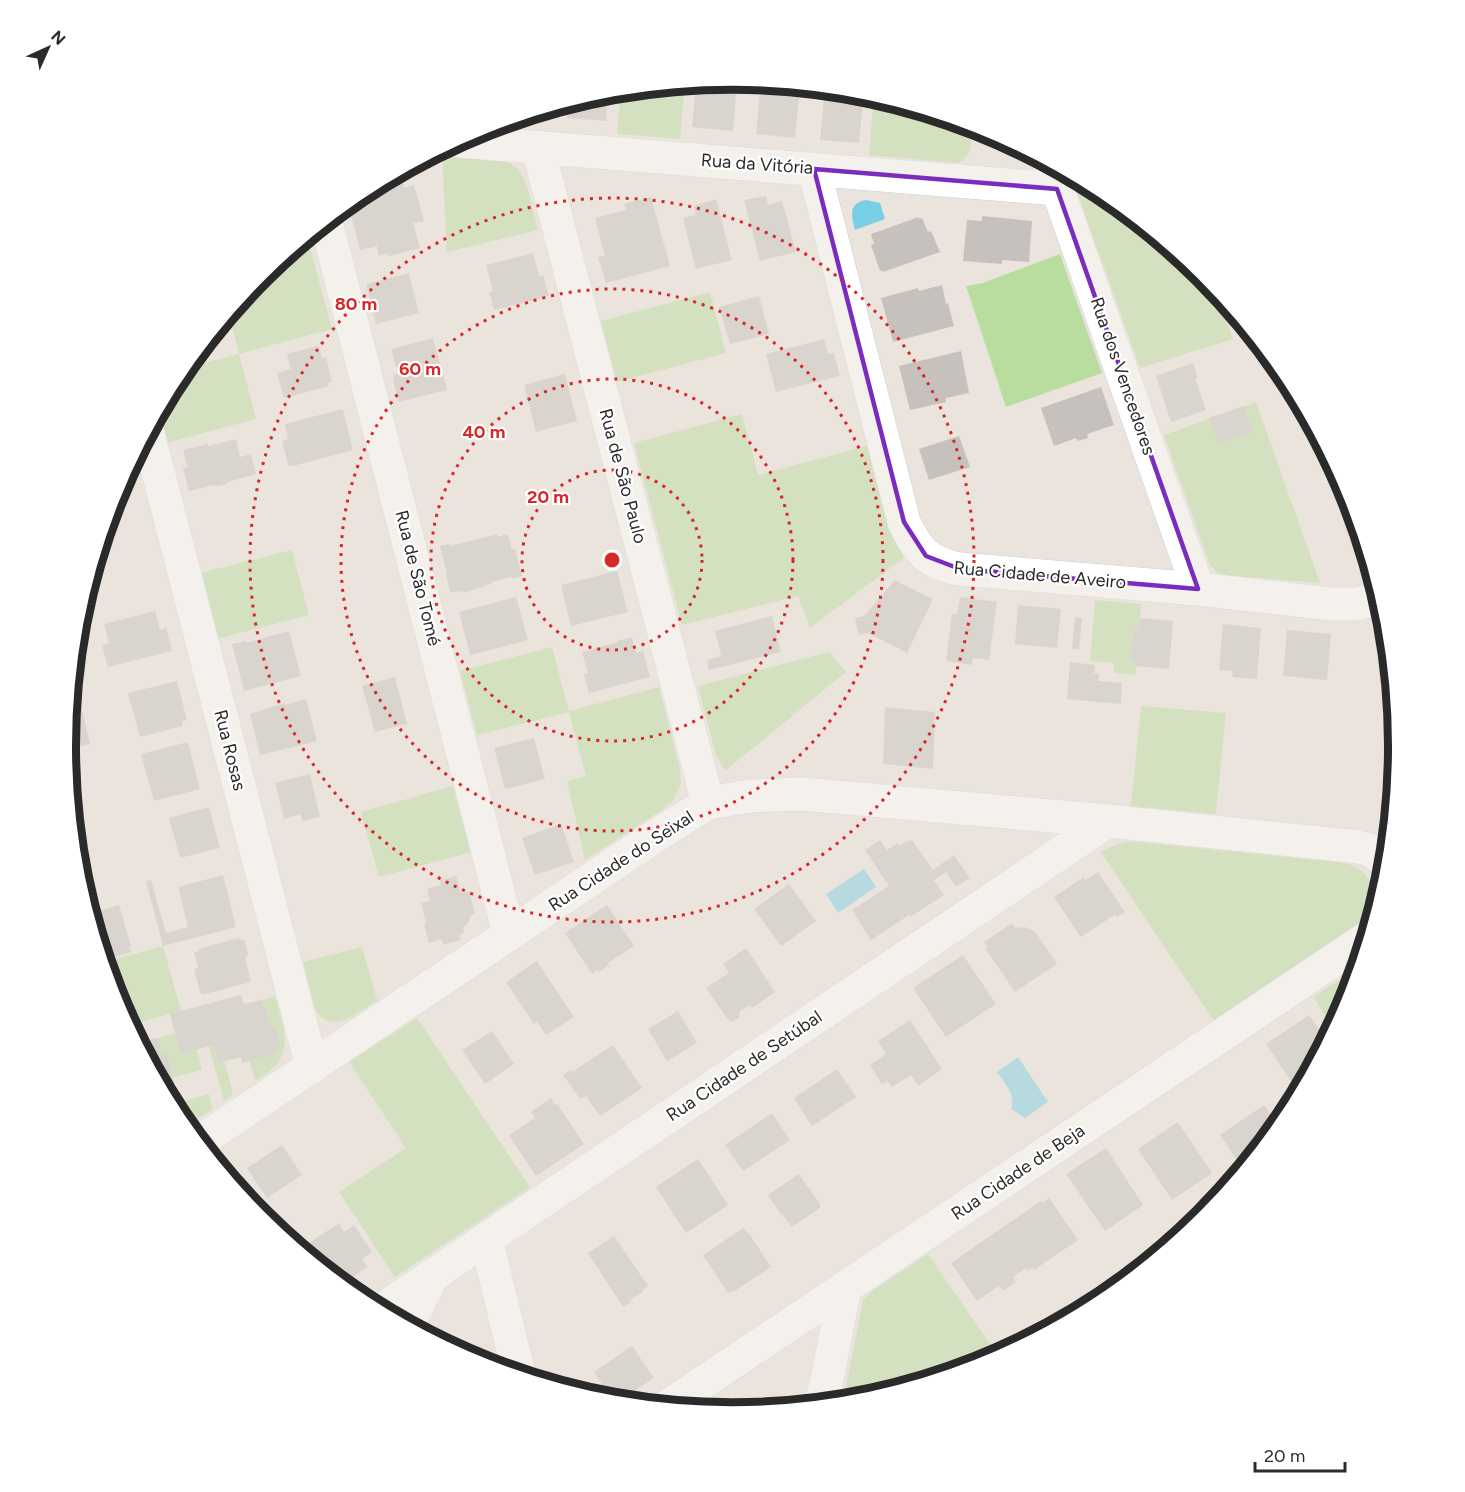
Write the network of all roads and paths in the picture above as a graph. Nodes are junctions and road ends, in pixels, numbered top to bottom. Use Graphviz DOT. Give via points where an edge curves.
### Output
graph roads {
  1 [pos="476,143"];
  2 [pos="538,148"];
  3 [pos="814,169"];
  4 [pos="1052,176"];
  5 [pos="328,230"];
  6 [pos="149,446"];
  7 [pos="1198,589"];
  8 [pos="1372,600"];
  9 [pos="708,803"];
  10 [pos="1108,821"];
  11 [pos="1379,856"];
  12 [pos="510,934"];
  13 [pos="1358,944"];
  14 [pos="312,1067"];
  15 [pos="206,1137"];
  16 [pos="486,1239"];
  17 [pos="433,1275"];
  18 [pos="845,1287"];
  19 [pos="389,1305"];
  20 [pos="411,1318"];
  21 [pos="517,1365"];
  22 [pos="823,1395"];
  23 [pos="678,1400"];
  1 -- 2 [label="street, Rua da Vitória"];
  2 -- 3 [label="street, Rua da Vitória"];
  2 -- 9 [label="street, Rua de São Paulo"];
  3 -- 4 [label="street, Rua da Vitória"];
  3 -- 7 [label="street, Rua Cidade de Aveiro" via="904,522 912,540 926,556 942,566 960,569"];
  4 -- 7 [label="street, Rua dos Vencedores"];
  5 -- 12 [label="street, Rua de São Tomé"];
  6 -- 14 [label="street, Rua Rosas"];
  7 -- 8 [label="street, Rua Cidade de Aveiro" via="1332,604"];
  9 -- 10 [label="street, Rua Cidade do Seixal" via="802,794"];
  9 -- 12 [label="street, Rua Cidade do Seixal"];
  10 -- 11 [label="street" via="1359,847"];
  10 -- 16 [label="street, Rua Cidade de Setúbal"];
  12 -- 14 [label="street, Rua Cidade do Seixal"];
  13 -- 18 [label="street, Rua Cidade de Beja"];
  14 -- 15 [label="street, Rua Cidade do Seixal"];
  16 -- 17 [label="street, Rua Cidade de Setúbal"];
  16 -- 21 [label="street"];
  17 -- 19 [label="street, Rua Cidade de Setúbal"];
  17 -- 20 [label="street"];
  18 -- 22 [label="street"];
  18 -- 23 [label="street, Rua Cidade de Beja"];
}
